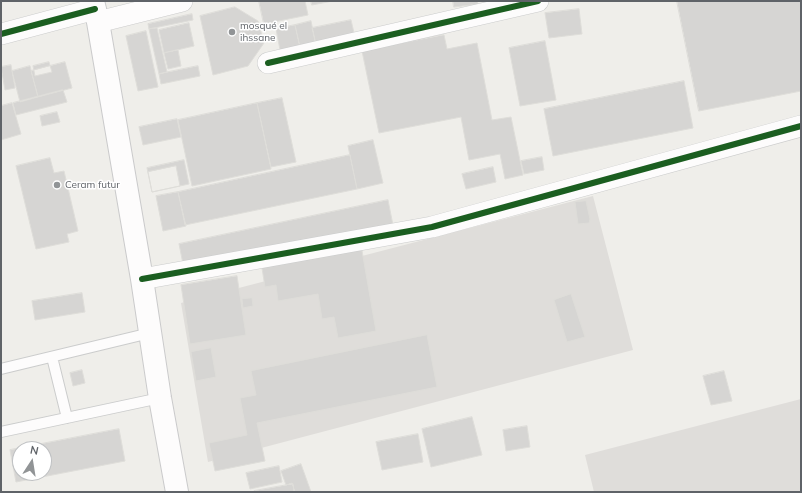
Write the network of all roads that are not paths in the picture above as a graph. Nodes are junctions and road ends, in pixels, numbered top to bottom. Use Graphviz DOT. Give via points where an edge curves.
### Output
graph roads {
  1 [pos="182,1"];
  2 [pos="538,1"];
  3 [pos="95,11"];
  4 [pos="1,34"];
  5 [pos="268,63"];
  6 [pos="801,126"];
  7 [pos="142,279"];
  8 [pos="150,333"];
  9 [pos="52,357"];
  10 [pos="1,370"];
  11 [pos="160,398"];
  12 [pos="67,418"];
  13 [pos="1,432"];
  14 [pos="177,492"];
  1 -- 3 [label="street"];
  2 -- 5 [label="street"];
  3 -- 4 [label="street"];
  3 -- 7 [label="main road"];
  6 -- 7 [label="street" via="432,227"];
  7 -- 8 [label="main road"];
  8 -- 9 [label="lane"];
  8 -- 11 [label="main road"];
  9 -- 10 [label="lane"];
  9 -- 12 [label="lane"];
  11 -- 12 [label="lane"];
  11 -- 14 [label="main road"];
  12 -- 13 [label="lane"];
}
